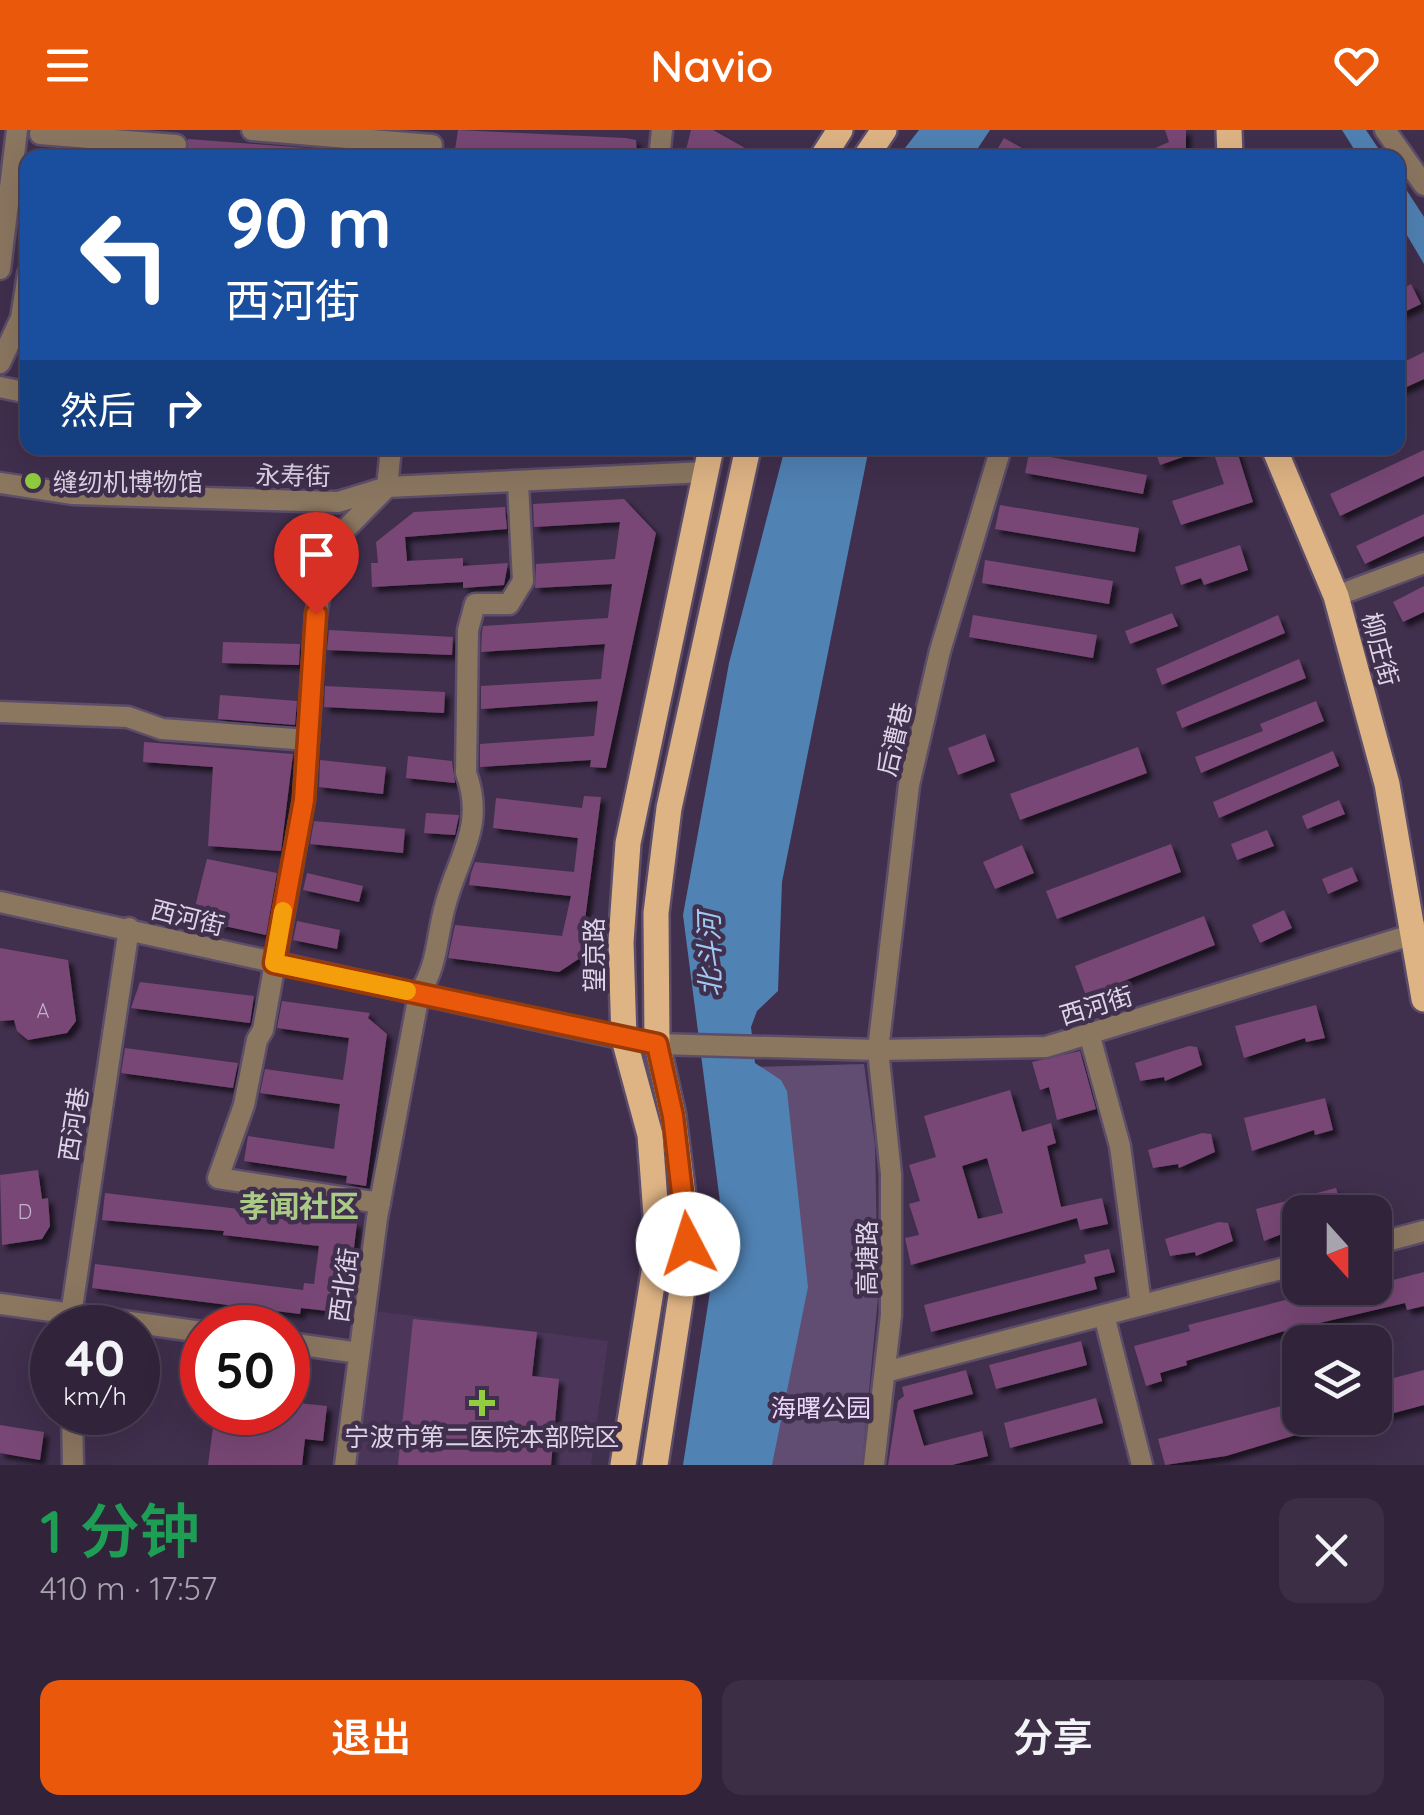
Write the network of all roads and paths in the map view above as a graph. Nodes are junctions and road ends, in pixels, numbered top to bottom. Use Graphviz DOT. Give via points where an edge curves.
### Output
graph roads {
  1 [pos="16,130"];
  2 [pos="252,130"];
  3 [pos="1386,130"];
  4 [pos="40,132"];
  5 [pos="308,135"];
  6 [pos="180,144"];
  7 [pos="432,144"];
  8 [pos="307,150"];
  9 [pos="1415,153"];
  10 [pos="14,160"];
  11 [pos="1424,185"];
  12 [pos="0,270"];
  13 [pos="20,320"];
  14 [pos="0,363"];
  15 [pos="390,455"];
  16 [pos="746,455"];
  17 [pos="999,455"];
  18 [pos="1277,455"];
  19 [pos="708,460"];
  20 [pos="0,483"];
  21 [pos="518,483"];
  22 [pos="387,487"];
  23 [pos="1424,564"];
  24 [pos="1336,596"];
  25 [pos="0,712"];
  26 [pos="308,740"];
  27 [pos="0,902"];
  28 [pos="129,928"];
  29 [pos="1417,933"];
  30 [pos="274,963"];
  31 [pos="419,994"];
  32 [pos="1424,999"];
  33 [pos="1090,1034"];
  34 [pos="624,1039"];
  35 [pos="657,1044"];
  36 [pos="878,1050"];
  37 [pos="380,1203"];
  38 [pos="1424,1231"];
  39 [pos="1392,1239"];
  40 [pos="1282,1269"];
  41 [pos="0,1304"];
  42 [pos="71,1305"];
  43 [pos="1142,1305"];
  44 [pos="30,1311"];
  45 [pos="1104,1315"];
  46 [pos="310,1346"];
  47 [pos="360,1353"];
  48 [pos="885,1372"];
  49 [pos="72,1435"];
  50 [pos="73,1465"];
  51 [pos="345,1465"];
  52 [pos="623,1465"];
  53 [pos="655,1465"];
  54 [pos="874,1465"];
  55 [pos="1142,1465"];
  1 -- 10 [label="street"];
  2 -- 5 [label="street"];
  3 -- 9 [label="street"];
  4 -- 6 [label="street"];
  5 -- 7 [label="street"];
  5 -- 8 [label="street"];
  9 -- 11 [label="street"];
  10 -- 12 [label="street"];
  13 -- 14 [label="street"];
  15 -- 22 [label="street"];
  16 -- 35 [label="main road" via="669,808 656,913"];
  17 -- 36 [label="street, 后漕巷" via="940,651 909,785"];
  18 -- 24 [label="main road, 柳庄街"];
  19 -- 21 [label="street, 永寿街"];
  19 -- 34 [label="main road, 望京路" via="628,843"];
  20 -- 22 [label="street, 永寿街" via="74,494 338,502"];
  21 -- 22 [label="street, 永寿街"];
  21 -- 31 [label="street, 西北街" via="523,582 509,604 475,604 468,630 471,841 445,903 434,971"];
  22 -- 26 [label="street" via="330,545 316,614"];
  23 -- 24 [label="street"];
  24 -- 29 [label="main road, 柳庄街"];
  25 -- 26 [label="street" via="128,717 162,729"];
  26 -- 30 [label="street" via="304,800"];
  27 -- 28 [label="street, 西河街"];
  28 -- 30 [label="street, 西河街"];
  28 -- 42 [label="street, 西河巷"];
  29 -- 32 [label="main road, 柳庄街"];
  29 -- 33 [label="street, 西河街"];
  30 -- 31 [label="street, 西河街"];
  30 -- 37 [label="street" via="244,1104 218,1178"];
  31 -- 34 [label="street, 西河街"];
  31 -- 37 [label="street, 西北街"];
  33 -- 36 [label="street, 西河街" via="1046,1047"];
  33 -- 43 [label="street" via="1120,1146"];
  34 -- 35 [label="street, 西河街"];
  34 -- 52 [label="main road, 望京路" via="650,1135 656,1260"];
  35 -- 36 [label="street, 西河街"];
  35 -- 53 [label="main road" via="688,1244"];
  36 -- 48 [label="street, 高塘路" via="891,1174"];
  37 -- 47 [label="street, 西北街"];
  38 -- 39 [label="street"];
  40 -- 43 [label="street"];
  41 -- 44 [label="street"];
  43 -- 45 [label="street"];
  45 -- 48 [label="street"];
  45 -- 55 [label="street"];
  46 -- 47 [label="street"];
  47 -- 51 [label="street, 西北街"];
  48 -- 54 [label="street, 高塘路"];
  49 -- 50 [label="street"];
}
